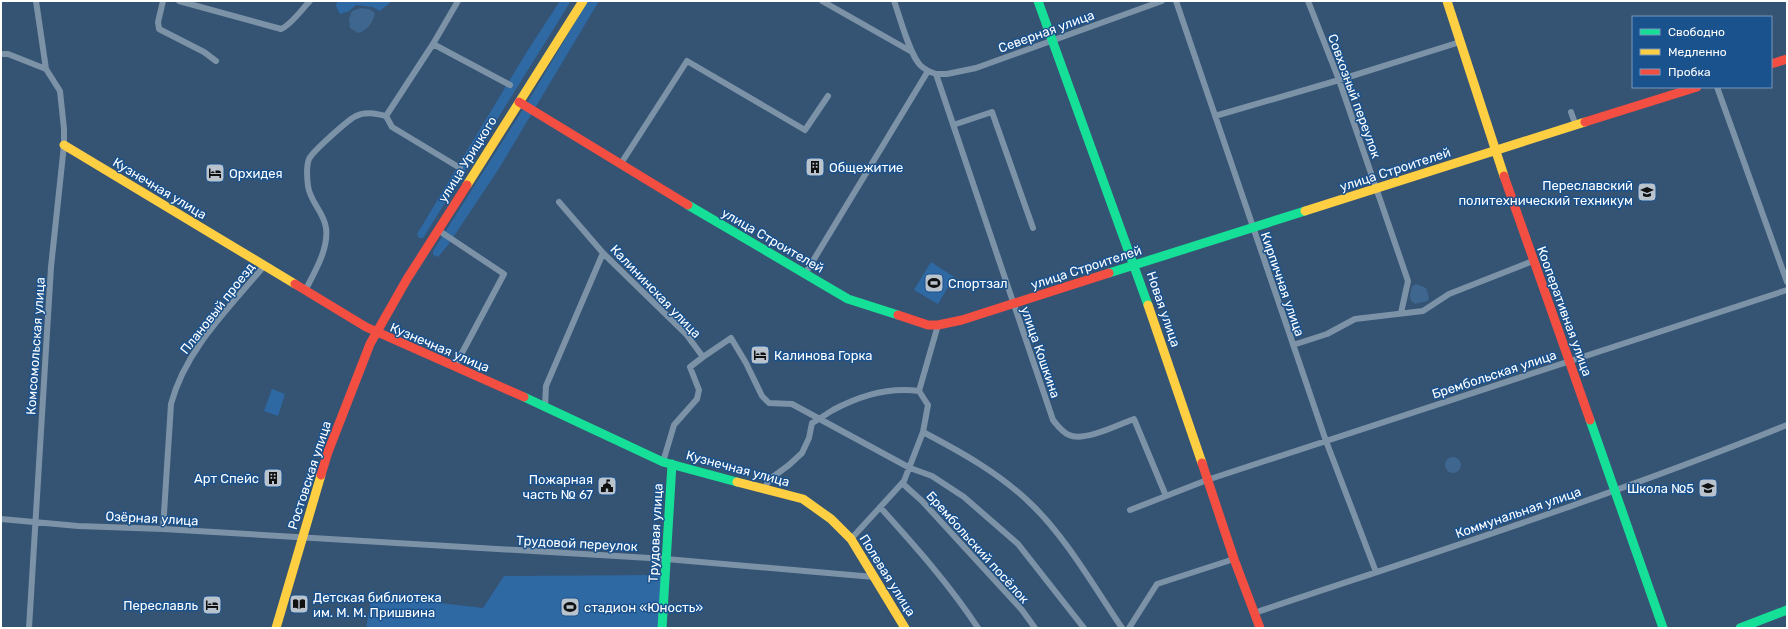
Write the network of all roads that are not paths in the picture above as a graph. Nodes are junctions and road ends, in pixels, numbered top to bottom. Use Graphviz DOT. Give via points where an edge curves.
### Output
graph roads {
  1 [pos="36,1"];
  2 [pos="162,1"];
  3 [pos="179,1"];
  4 [pos="310,1"];
  5 [pos="458,1"];
  6 [pos="583,1"];
  7 [pos="822,1"];
  8 [pos="894,1"];
  9 [pos="1038,1"];
  10 [pos="1162,1"];
  11 [pos="1176,1"];
  12 [pos="1308,1"];
  13 [pos="1447,1"];
  14 [pos="1052,41"];
  15 [pos="1460,42"];
  16 [pos="433,44"];
  17 [pos="912,52"];
  18 [pos="1,54"];
  19 [pos="1787,59"];
  20 [pos="216,61"];
  21 [pos="1772,64"];
  22 [pos="46,69"];
  23 [pos="928,71"];
  24 [pos="936,74"];
  25 [pos="1339,80"];
  26 [pos="510,85"];
  27 [pos="1694,88"];
  28 [pos="1717,88"];
  29 [pos="828,96"];
  30 [pos="519,102"];
  31 [pos="1571,112"];
  32 [pos="386,116"];
  33 [pos="1215,116"];
  34 [pos="953,125"];
  35 [pos="1576,126"];
  36 [pos="64,145"];
  37 [pos="1495,151"];
  38 [pos="620,165"];
  39 [pos="460,168"];
  40 [pos="1376,188"];
  41 [pos="559,202"];
  42 [pos="1032,228"];
  43 [pos="1252,228"];
  44 [pos="438,230"];
  45 [pos="603,253"];
  46 [pos="1533,261"];
  47 [pos="1136,265"];
  48 [pos="264,266"];
  49 [pos="805,274"];
  50 [pos="1787,282"];
  51 [pos="1787,290"];
  52 [pos="305,291"];
  53 [pos="1013,304"];
  54 [pos="1401,313"];
  55 [pos="938,325"];
  56 [pos="376,332"];
  57 [pos="1293,345"];
  58 [pos="703,357"];
  59 [pos="1569,361"];
  60 [pos="455,366"];
  61 [pos="919,390"];
  62 [pos="545,407"];
  63 [pos="819,420"];
  64 [pos="1787,425"];
  65 [pos="923,432"];
  66 [pos="1326,441"];
  67 [pos="667,463"];
  68 [pos="910,468"];
  69 [pos="1207,480"];
  70 [pos="902,483"];
  71 [pos="764,489"];
  72 [pos="1615,492"];
  73 [pos="1166,496"];
  74 [pos="880,507"];
  75 [pos="1130,510"];
  76 [pos="1,519"];
  77 [pos="831,519"];
  78 [pos="35,522"];
  79 [pos="163,529"];
  80 [pos="302,537"];
  81 [pos="851,539"];
  82 [pos="666,559"];
  83 [pos="1234,559"];
  84 [pos="1376,572"];
  85 [pos="874,577"];
  86 [pos="1787,610"];
  87 [pos="1254,613"];
  88 [pos="29,628"];
  89 [pos="276,628"];
  90 [pos="662,628"];
  91 [pos="905,628"];
  92 [pos="978,628"];
  93 [pos="1035,628"];
  94 [pos="1084,628"];
  95 [pos="1122,628"];
  96 [pos="1129,628"];
  97 [pos="1260,628"];
  98 [pos="1663,628"];
  99 [pos="1740,628"];
  1 -- 22 [label="street"];
  2 -- 20 [label="street" via="159,29"];
  3 -- 4 [label="street" via="281,29 286,27"];
  5 -- 16 [label="street"];
  6 -- 30 [label="street, улица Урицкого"];
  7 -- 17 [label="street"];
  8 -- 17 [label="street"];
  9 -- 14 [label="street, Новая улица"];
  10 -- 14 [label="street, Северная улица"];
  11 -- 33 [label="street, Кирпичная улица"];
  12 -- 25 [label="street, Совхозный переулок"];
  13 -- 15 [label="street, Кооперативная улица"];
  14 -- 24 [label="street, Северная улица" via="976,68"];
  14 -- 47 [label="street, Новая улица"];
  15 -- 25 [label="street"];
  15 -- 37 [label="street, Кооперативная улица"];
  16 -- 26 [label="street"];
  16 -- 32 [label="street"];
  17 -- 23 [label="street" via="919,64"];
  18 -- 22 [label="street" via="8,54"];
  19 -- 21 [label="street"];
  22 -- 36 [label="street, Комсомольская улица" via="60,91"];
  23 -- 24 [label="street"];
  23 -- 49 [label="street"];
  24 -- 34 [label="street, улица Кошкина"];
  25 -- 33 [label="street"];
  25 -- 40 [label="street, Совхозный переулок"];
  27 -- 35 [label="street, улица Строителей"];
  28 -- 50 [label="street"];
  29 -- 38 [label="street" via="805,130 687,61"];
  30 -- 38 [label="street, улица Строителей"];
  30 -- 44 [label="street, улица Урицкого"];
  31 -- 35 [label="street"];
  32 -- 39 [label="street" via="392,127"];
  32 -- 52 [label="street" via="367,113 356,116 309,158 307,167 310,195 323,216 326,228 322,253"];
  33 -- 43 [label="street, Кирпичная улица"];
  34 -- 42 [label="street" via="992,112"];
  34 -- 53 [label="street, улица Кошкина"];
  35 -- 37 [label="street, улица Строителей"];
  36 -- 48 [label="street, Кузнечная улица"];
  36 -- 78 [label="street, Комсомольская улица" via="51,267"];
  37 -- 40 [label="street, улица Строителей"];
  37 -- 46 [label="street, Кооперативная улица"];
  38 -- 49 [label="street, улица Строителей"];
  40 -- 43 [label="street, улица Строителей"];
  40 -- 54 [label="street, Совхозный переулок" via="1408,281"];
  41 -- 45 [label="street, Калининская улица"];
  43 -- 47 [label="street, улица Строителей"];
  43 -- 57 [label="street, Кирпичная улица"];
  44 -- 56 [label="street, улица Урицкого"];
  44 -- 60 [label="street" via="504,274"];
  45 -- 58 [label="street, Калининская улица" via="686,334"];
  45 -- 62 [label="street" via="546,386"];
  46 -- 54 [label="street" via="1449,294 1423,311"];
  46 -- 59 [label="street, Кооперативная улица"];
  47 -- 53 [label="street, улица Строителей"];
  47 -- 69 [label="street, Новая улица"];
  48 -- 52 [label="street, Кузнечная улица"];
  48 -- 79 [label="street, Плановый проезд" via="202,342 184,370 174,392 171,404"];
  49 -- 55 [label="street, улица Строителей" via="848,299 925,325"];
  51 -- 59 [label="street, Брембольская улица"];
  52 -- 56 [label="street, Кузнечная улица"];
  53 -- 55 [label="street, улица Строителей"];
  53 -- 73 [label="street, улица Кошкина" via="1053,420 1060,430 1069,436 1082,438 1134,419"];
  54 -- 57 [label="street" via="1355,319 1327,334"];
  55 -- 61 [label="street"];
  56 -- 60 [label="street, Кузнечная улица"];
  56 -- 80 [label="street, Ростовская улица" via="328,452"];
  57 -- 66 [label="street, Кирпичная улица"];
  58 -- 63 [label="street" via="731,338 762,396 769,403 792,404"];
  58 -- 67 [label="street, Калининская улица" via="690,367 699,390 697,398 674,425"];
  59 -- 66 [label="street, Брембольская улица"];
  59 -- 72 [label="street, Кооперативная улица"];
  60 -- 62 [label="street, Кузнечная улица"];
  61 -- 63 [label="street" via="902,388 874,394 834,410"];
  61 -- 65 [label="street" via="928,405"];
  62 -- 67 [label="street, Кузнечная улица"];
  63 -- 68 [label="street"];
  63 -- 71 [label="street" via="812,423 802,453 770,479"];
  64 -- 72 [label="street, Коммунальная улица"];
  65 -- 68 [label="street"];
  65 -- 95 [label="street" via="967,456 1009,484 1030,502 1061,538"];
  66 -- 69 [label="street, Брембольская улица"];
  66 -- 84 [label="street, Кирпичная улица"];
  67 -- 71 [label="street, Кузнечная улица"];
  67 -- 82 [label="street, Трудовая улица"];
  68 -- 70 [label="street"];
  68 -- 94 [label="street, Брембольский посёлок" via="932,476 964,497 1018,544"];
  69 -- 73 [label="street, Брембольская улица"];
  69 -- 83 [label="street, Новая улица"];
  70 -- 74 [label="street"];
  70 -- 93 [label="street, Брембольский посёлок" via="922,501 1022,610"];
  71 -- 77 [label="street, Кузнечная улица" via="803,500"];
  72 -- 84 [label="street, Коммунальная улица"];
  72 -- 98 [label="street, Кооперативная улица"];
  73 -- 75 [label="street, Брембольская улица"];
  74 -- 81 [label="street"];
  74 -- 92 [label="street" via="925,556"];
  76 -- 78 [label="street, Озёрная улица"];
  77 -- 81 [label="street, Полевая улица"];
  78 -- 79 [label="street, Озёрная улица"];
  78 -- 88 [label="street, Комсомольская улица"];
  79 -- 80 [label="street, Озёрная улица"];
  80 -- 82 [label="street, Трудовой переулок"];
  80 -- 89 [label="street, Ростовская улица"];
  81 -- 85 [label="street, Полевая улица"];
  82 -- 85 [label="street, Трудовой переулок"];
  82 -- 90 [label="street, Трудовая улица"];
  83 -- 87 [label="street, Новая улица"];
  83 -- 96 [label="street" via="1157,584"];
  84 -- 87 [label="street, Коммунальная улица"];
  85 -- 91 [label="street, Полевая улица"];
  86 -- 99 [label="street"];
  87 -- 97 [label="street, Новая улица"];
}
